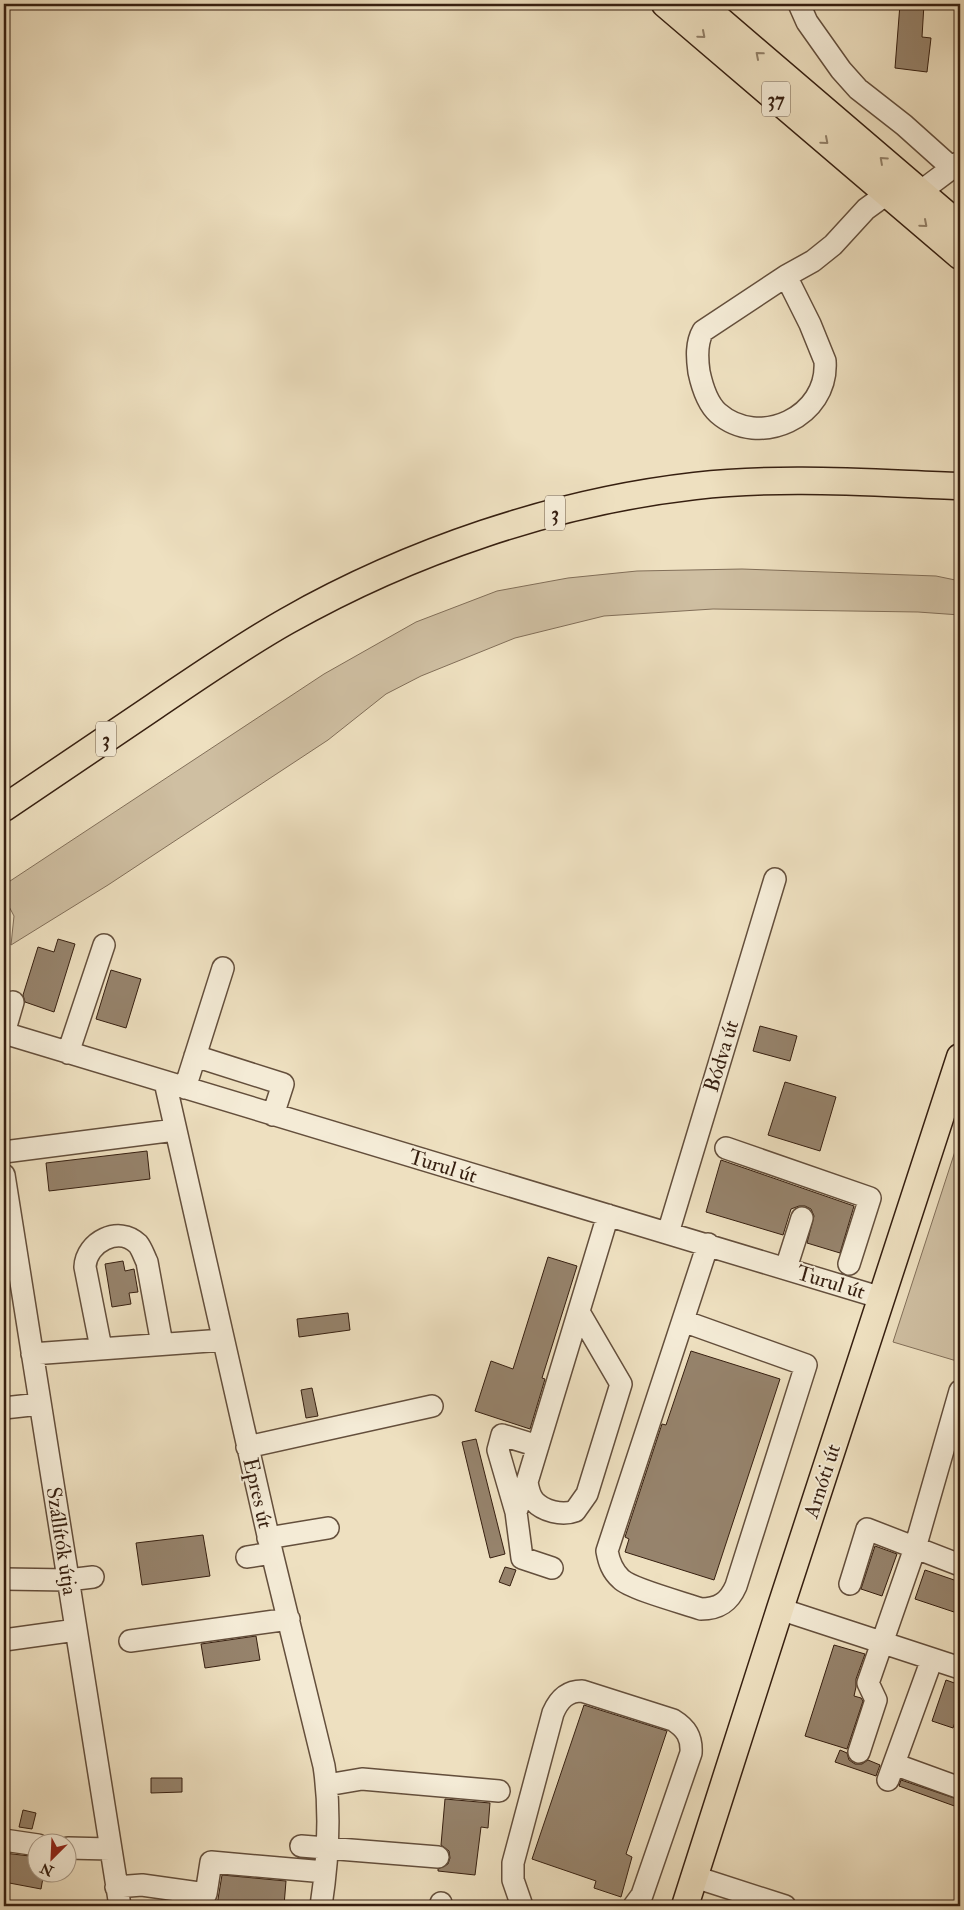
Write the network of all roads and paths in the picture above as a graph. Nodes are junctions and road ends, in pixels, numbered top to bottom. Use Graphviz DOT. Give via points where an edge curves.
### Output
graph roads {
  1 [pos="665,4"];
  2 [pos="701,4"];
  3 [pos="800,4"];
  4 [pos="956,165"];
  5 [pos="920,192"];
  6 [pos="888,193"];
  7 [pos="960,226"];
  8 [pos="960,256"];
  9 [pos="786,276"];
  10 [pos="934,485"];
  11 [pos="960,486"];
  12 [pos="960,491"];
  13 [pos="4,808"];
  14 [pos="775,879"];
  15 [pos="104,945"];
  16 [pos="223,968"];
  17 [pos="13,1002"];
  18 [pos="4,1033"];
  19 [pos="68,1053"];
  20 [pos="195,1056"];
  21 [pos="960,1057"];
  22 [pos="175,1085"];
  23 [pos="273,1115"];
  24 [pos="175,1130"];
  25 [pos="726,1148"];
  26 [pos="4,1152"];
  27 [pos="4,1175"];
  28 [pos="608,1215"];
  29 [pos="802,1218"];
  30 [pos="668,1233"];
  31 [pos="708,1244"];
  32 [pos="849,1264"];
  33 [pos="786,1268"];
  34 [pos="882,1298"];
  35 [pos="579,1312"];
  36 [pos="683,1321"];
  37 [pos="223,1340"];
  38 [pos="162,1344"];
  39 [pos="101,1348"];
  40 [pos="32,1354"];
  41 [pos="960,1391"];
  42 [pos="40,1404"];
  43 [pos="432,1406"];
  44 [pos="4,1408"];
  45 [pos="538,1446"];
  46 [pos="248,1447"];
  47 [pos="527,1482"];
  48 [pos="516,1512"];
  49 [pos="328,1528"];
  50 [pos="270,1546"];
  51 [pos="915,1548"];
  52 [pos="247,1557"];
  53 [pos="960,1565"];
  54 [pos="552,1568"];
  55 [pos="93,1577"];
  56 [pos="4,1579"];
  57 [pos="68,1580"];
  58 [pos="850,1584"];
  59 [pos="780,1609"];
  60 [pos="289,1619"];
  61 [pos="76,1630"];
  62 [pos="4,1640"];
  63 [pos="130,1641"];
  64 [pos="881,1642"];
  65 [pos="932,1659"];
  66 [pos="960,1668"];
  67 [pos="859,1752"];
  68 [pos="327,1785"];
  69 [pos="960,1788"];
  70 [pos="499,1791"];
  71 [pos="4,1840"];
  72 [pos="28,1844"];
  73 [pos="301,1846"];
  74 [pos="78,1848"];
  75 [pos="327,1848"];
  76 [pos="110,1849"];
  77 [pos="438,1857"];
  78 [pos="325,1872"];
  79 [pos="695,1877"];
  80 [pos="118,1897"];
  81 [pos="321,1906"];
  82 [pos="522,1906"];
  83 [pos="634,1906"];
  84 [pos="686,1906"];
  85 [pos="786,1906"];
  1 -- 6 [label="main road, 37, one-way"];
  5 -- 2 [label="main road, 37, one-way"];
  3 -- 4 [label="street" via="808,22 858,89"];
  4 -- 5 [label="street"];
  5 -- 7 [label="main road, 37"];
  6 -- 8 [label="main road, 37, one-way"];
  6 -- 9 [label="street" via="866,209 813,261"];
  9 -- 9 [label="street" via="703,330 700,336 697,350 702,386 717,412 740,425 772,427 795,420 812,404 822,385 825,361"];
  10 -- 11 [label="main road, 3"];
  10 -- 12 [label="main road, 3"];
  10 -- 13 [label="main road, 3" via="804,480 697,486 606,501 474,538 390,570 288,621 208,670"];
  14 -- 30 [label="street, Bódva út"];
  15 -- 19 [label="street"];
  16 -- 20 [label="street"];
  17 -- 18 [label="street"];
  18 -- 19 [label="street, Turul út"];
  19 -- 22 [label="street, Turul út"];
  20 -- 22 [label="street"];
  20 -- 23 [label="street" via="283,1084"];
  21 -- 34 [label="main road, Arnóti út"];
  22 -- 23 [label="street, Turul út"];
  22 -- 24 [label="street, Epres út"];
  23 -- 28 [label="street, Turul út"];
  24 -- 26 [label="street"];
  24 -- 37 [label="street, Epres út"];
  25 -- 32 [label="street" via="870,1198"];
  27 -- 40 [label="street, Szállítók útja"];
  28 -- 30 [label="street, Turul út"];
  28 -- 35 [label="street"];
  29 -- 33 [label="street"];
  30 -- 31 [label="street, Turul út"];
  31 -- 33 [label="street, Turul út"];
  31 -- 36 [label="street"];
  33 -- 34 [label="street, Turul út"];
  34 -- 59 [label="main road, Arnóti út"];
  35 -- 45 [label="street"];
  35 -- 47 [label="street" via="621,1384 590,1485 575,1511 560,1514 547,1509 534,1501"];
  36 -- 36 [label="street" via="607,1551 614,1571 628,1585 701,1609 710,1609 726,1602 736,1586 806,1365"];
  37 -- 38 [label="street"];
  37 -- 46 [label="street, Epres út"];
  38 -- 39 [label="street"];
  38 -- 39 [label="street" via="147,1262 137,1244 123,1236 99,1242 85,1260"];
  39 -- 40 [label="street"];
  40 -- 42 [label="street, Szállítók útja"];
  41 -- 51 [label="street"];
  42 -- 44 [label="street"];
  42 -- 57 [label="street, Szállítók útja"];
  43 -- 46 [label="street"];
  45 -- 47 [label="street"];
  45 -- 48 [label="street" via="502,1435 498,1450"];
  46 -- 50 [label="street, Epres út"];
  47 -- 48 [label="street"];
  48 -- 54 [label="street" via="522,1558"];
  49 -- 50 [label="street"];
  50 -- 52 [label="street"];
  50 -- 60 [label="street, Epres út"];
  51 -- 53 [label="street"];
  51 -- 58 [label="street" via="867,1529"];
  51 -- 64 [label="street"];
  55 -- 57 [label="street"];
  56 -- 57 [label="street"];
  57 -- 61 [label="street, Szállítók útja"];
  59 -- 64 [label="street"];
  59 -- 79 [label="main road, Arnóti út"];
  60 -- 63 [label="street"];
  60 -- 68 [label="street, Epres út"];
  61 -- 62 [label="street"];
  61 -- 76 [label="street, Szállítók útja"];
  64 -- 65 [label="street"];
  64 -- 67 [label="street" via="868,1683 876,1700"];
  65 -- 66 [label="street"];
  65 -- 69 [label="street" via="891,1772"];
  68 -- 70 [label="street" via="362,1779"];
  68 -- 75 [label="street, Epres út"];
  71 -- 72 [label="street"];
  73 -- 75 [label="street"];
  74 -- 76 [label="street"];
  75 -- 77 [label="street"];
  75 -- 78 [label="street, Epres út"];
  76 -- 80 [label="street, Szállítók útja"];
  78 -- 80 [label="street" via="211,1862 206,1894 142,1885"];
  78 -- 81 [label="street, Epres út"];
  79 -- 84 [label="main road, Arnóti út"];
  79 -- 85 [label="street"];
  82 -- 83 [label="street" via="513,1880 513,1863 553,1713 560,1700 575,1691 673,1720 690,1737 691,1753 642,1895"];
}
